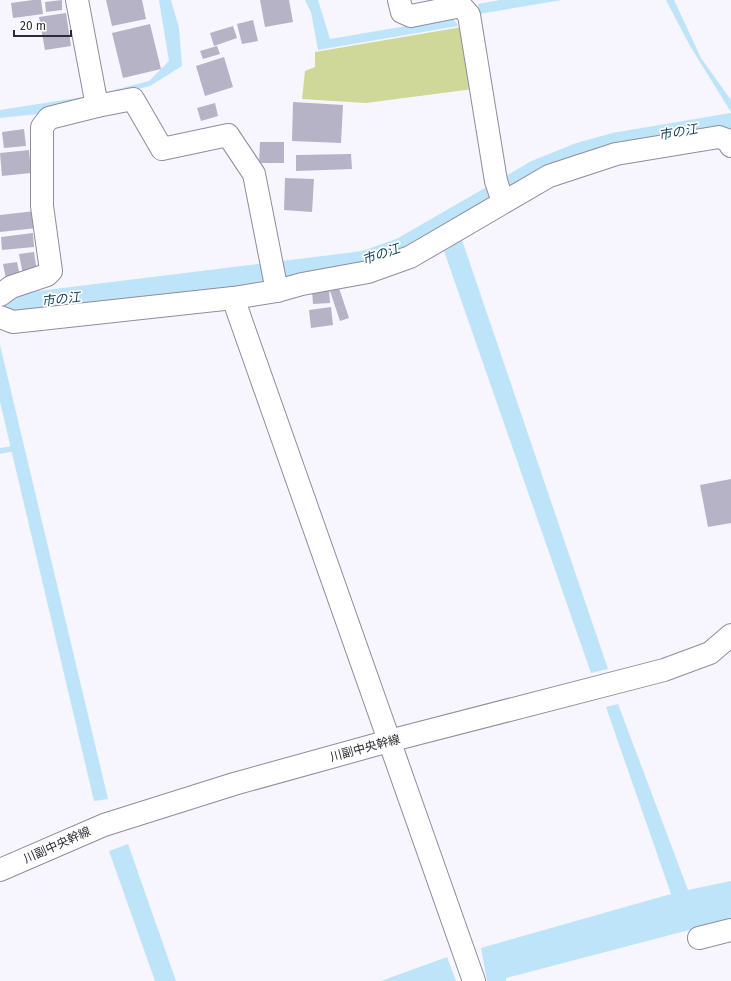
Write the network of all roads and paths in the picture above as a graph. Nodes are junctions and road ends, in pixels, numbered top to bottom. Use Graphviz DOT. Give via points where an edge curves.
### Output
graph roads {
  1 [pos="77,0"];
  2 [pos="399,0"];
  3 [pos="97,106"];
  4 [pos="730,141"];
  5 [pos="503,202"];
  6 [pos="277,291"];
  7 [pos="0,295"];
  8 [pos="232,298"];
  9 [pos="0,317"];
  10 [pos="731,635"];
  11 [pos="389,741"];
  12 [pos="0,870"];
  13 [pos="731,930"];
  14 [pos="699,938"];
  15 [pos="474,981"];
  1 -- 3 [label="street"];
  2 -- 5 [label="street" via="402,12 411,16 461,6 469,15 496,181"];
  3 -- 6 [label="street" via="134,99 162,148 228,134 254,174"];
  3 -- 7 [label="street" via="49,118 42,127 42,206 51,271 47,275 11,287"];
  4 -- 5 [label="street" via="719,137 616,154 549,176"];
  5 -- 6 [label="street" via="410,257 368,272"];
  6 -- 8 [label="street"];
  8 -- 9 [label="street" via="13,322"];
  8 -- 11 [label="street"];
  10 -- 11 [label="street, 川副中央幹線" via="710,653 664,670"];
  11 -- 12 [label="street, 川副中央幹線" via="234,784 104,825"];
  11 -- 15 [label="street"];
  13 -- 14 [label="street"];
}
